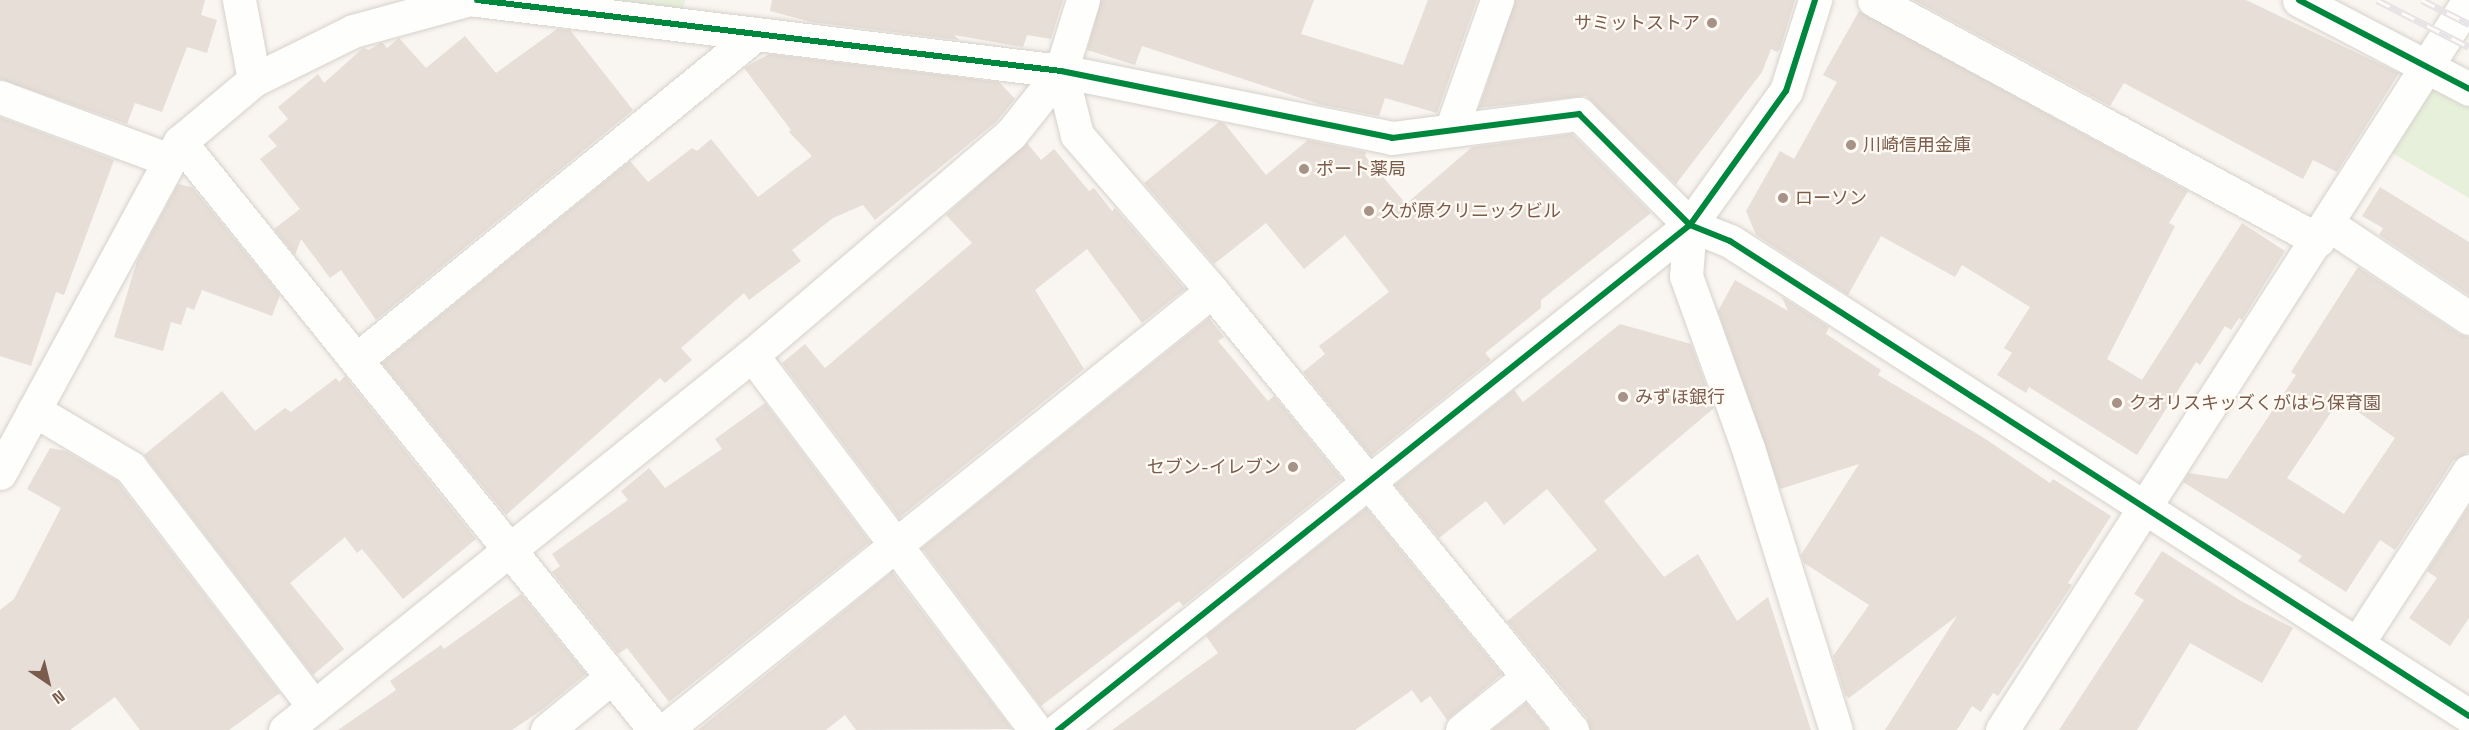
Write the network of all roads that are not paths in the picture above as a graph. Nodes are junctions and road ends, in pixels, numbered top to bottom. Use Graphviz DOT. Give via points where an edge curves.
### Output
graph roads {
  1 [pos="239,0"];
  2 [pos="466,0"];
  3 [pos="477,0"];
  4 [pos="1083,0"];
  5 [pos="1497,0"];
  6 [pos="1815,0"];
  7 [pos="1874,0"];
  8 [pos="2299,0"];
  9 [pos="2469,0"];
  10 [pos="612,7"];
  11 [pos="756,34"];
  12 [pos="2428,67"];
  13 [pos="1061,71"];
  14 [pos="254,80"];
  15 [pos="2469,89"];
  16 [pos="0,97"];
  17 [pos="1451,130"];
  18 [pos="174,151"];
  19 [pos="1690,225"];
  20 [pos="2323,232"];
  21 [pos="1212,291"];
  22 [pos="2469,318"];
  23 [pos="752,355"];
  24 [pos="356,360"];
  25 [pos="33,410"];
  26 [pos="2469,471"];
  27 [pos="0,473"];
  28 [pos="1369,483"];
  29 [pos="2144,510"];
  30 [pos="896,545"];
  31 [pos="510,550"];
  32 [pos="2357,644"];
  33 [pos="612,677"];
  34 [pos="1528,677"];
  35 [pos="314,707"];
  36 [pos="2469,716"];
  37 [pos="1074,725"];
  38 [pos="285,730"];
  39 [pos="547,730"];
  40 [pos="655,730"];
  41 [pos="665,730"];
  42 [pos="1036,730"];
  43 [pos="1462,730"];
  44 [pos="1572,730"];
  45 [pos="1836,730"];
  46 [pos="2002,730"];
  1 -- 14 [label="street"];
  2 -- 14 [label="street" via="353,32"];
  3 -- 10 [label="street"];
  4 -- 13 [label="street"];
  5 -- 17 [label="street"];
  6 -- 19 [label="street" via="1786,91"];
  7 -- 20 [label="street"];
  8 -- 12 [label="street"];
  9 -- 12 [label="street"];
  10 -- 11 [label="street"];
  11 -- 13 [label="street"];
  11 -- 24 [label="street"];
  12 -- 15 [label="street"];
  12 -- 20 [label="street"];
  13 -- 17 [label="street" via="1392,138"];
  13 -- 21 [label="street" via="1077,135"];
  13 -- 23 [label="street" via="1010,135"];
  14 -- 18 [label="street"];
  16 -- 18 [label="street"];
  17 -- 19 [label="street" via="1579,114"];
  18 -- 24 [label="street"];
  18 -- 25 [label="street"];
  19 -- 28 [label="street"];
  19 -- 29 [label="street" via="1730,241"];
  19 -- 45 [label="street" via="1686,276 1748,448"];
  20 -- 22 [label="street"];
  20 -- 29 [label="street"];
  21 -- 28 [label="street"];
  21 -- 30 [label="street"];
  23 -- 30 [label="street"];
  23 -- 31 [label="street"];
  24 -- 31 [label="street"];
  25 -- 27 [label="street"];
  25 -- 35 [label="street" via="130,467"];
  26 -- 32 [label="street"];
  28 -- 34 [label="street"];
  28 -- 37 [label="street"];
  29 -- 32 [label="street"];
  29 -- 46 [label="street"];
  30 -- 41 [label="street"];
  30 -- 42 [label="street"];
  31 -- 33 [label="street"];
  31 -- 35 [label="street"];
  32 -- 36 [label="street"];
  33 -- 39 [label="street"];
  33 -- 40 [label="street"];
  34 -- 43 [label="street"];
  34 -- 44 [label="street"];
  35 -- 38 [label="street"];
}
